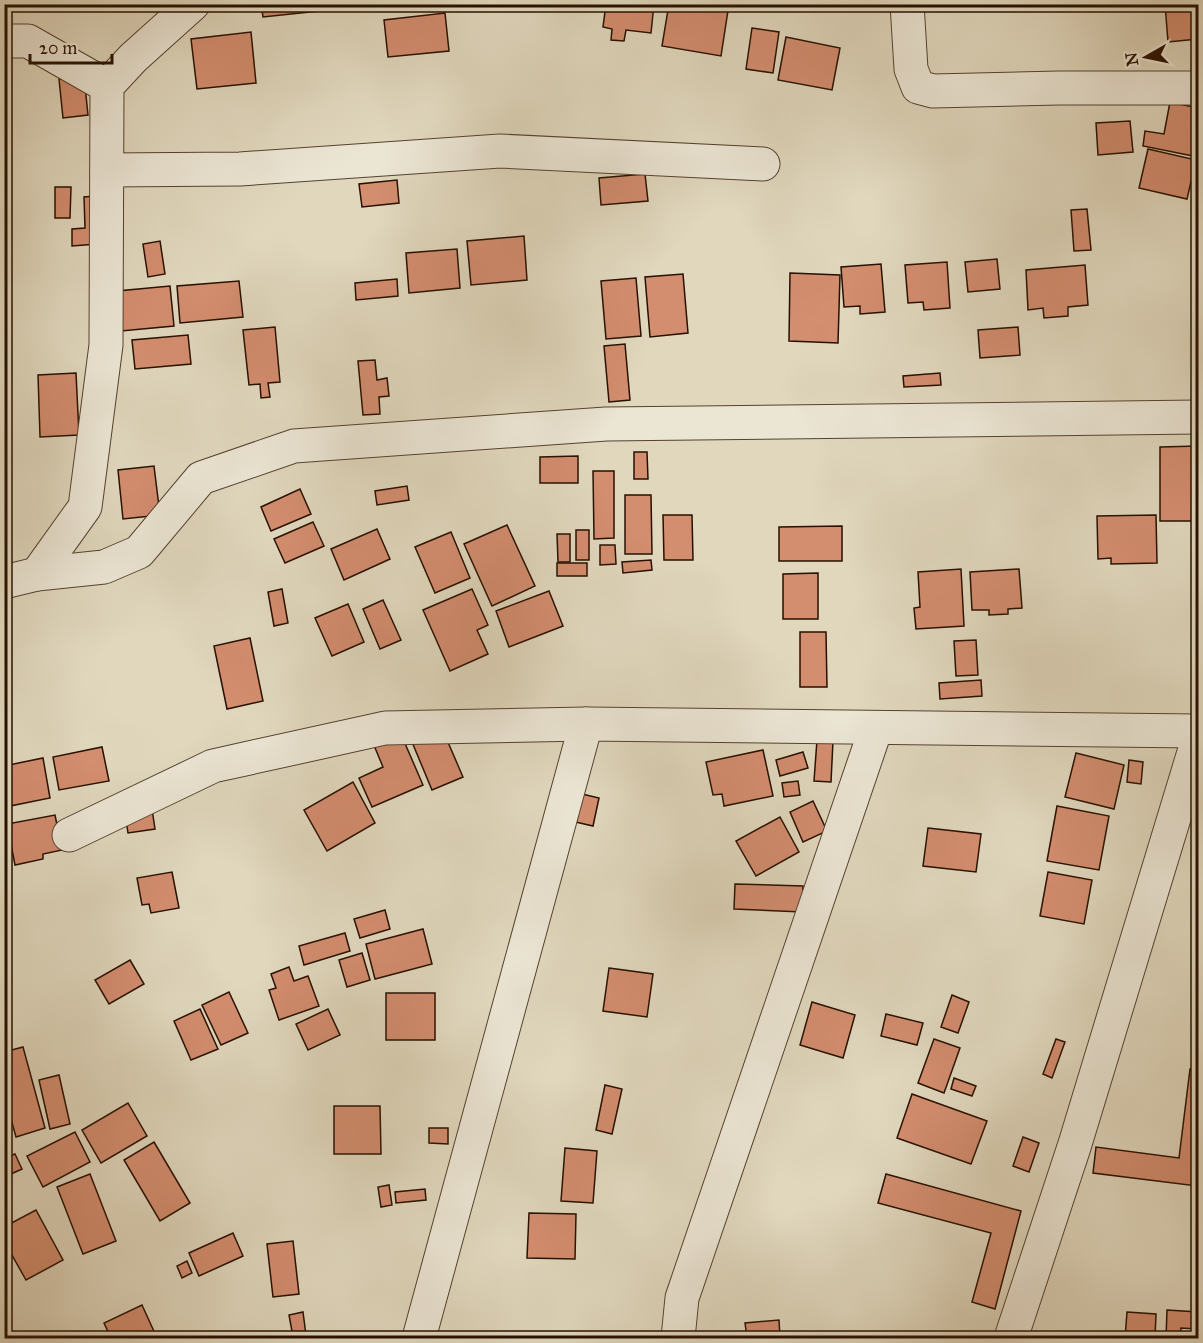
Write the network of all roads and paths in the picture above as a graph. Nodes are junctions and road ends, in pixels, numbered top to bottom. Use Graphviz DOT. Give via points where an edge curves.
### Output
graph roads {
  1 [pos="193,4"];
  2 [pos="907,4"];
  3 [pos="4,41"];
  4 [pos="107,86"];
  5 [pos="1198,88"];
  6 [pos="763,164"];
  7 [pos="107,170"];
  8 [pos="1198,417"];
  9 [pos="37,574"];
  10 [pos="4,582"];
  11 [pos="586,724"];
  12 [pos="876,728"];
  13 [pos="1198,731"];
  14 [pos="1198,739"];
  15 [pos="69,835"];
  16 [pos="419,1338"];
  17 [pos="678,1338"];
  18 [pos="1011,1338"];
  1 -- 4 [label="street"];
  2 -- 5 [label="street" via="911,69 918,87 933,91"];
  3 -- 4 [label="street" via="28,41"];
  4 -- 7 [label="street"];
  6 -- 7 [label="street" via="500,151 240,169"];
  7 -- 9 [label="street" via="106,345 85,507"];
  8 -- 9 [label="street" via="606,424 294,446 201,478 139,552 104,567"];
  9 -- 10 [label="street"];
  11 -- 12 [label="street"];
  11 -- 15 [label="street" via="385,728 213,766"];
  11 -- 16 [label="street"];
  12 -- 13 [label="street"];
  12 -- 17 [label="street" via="682,1298"];
  14 -- 18 [label="street" via="1075,1144"];
}
